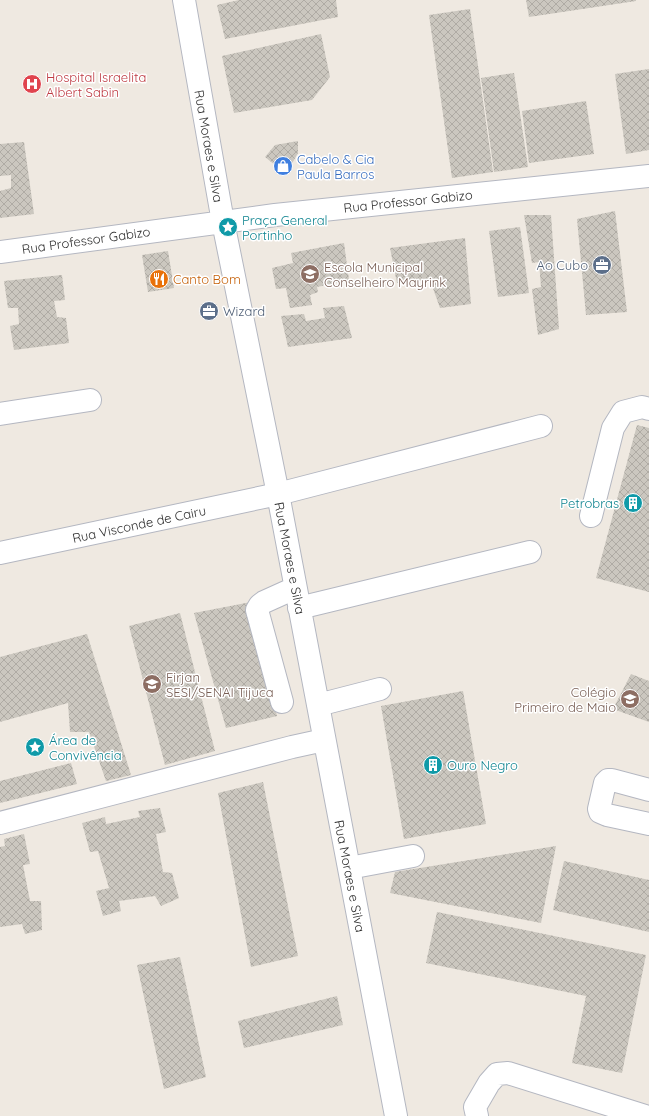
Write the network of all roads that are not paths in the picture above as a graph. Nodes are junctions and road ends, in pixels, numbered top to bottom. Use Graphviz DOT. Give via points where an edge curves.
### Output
graph roads {
  1 [pos="184,0"];
  2 [pos="649,176"];
  3 [pos="223,222"];
  4 [pos="0,252"];
  5 [pos="90,400"];
  6 [pos="649,409"];
  7 [pos="0,414"];
  8 [pos="541,426"];
  9 [pos="278,494"];
  10 [pos="591,516"];
  11 [pos="530,552"];
  12 [pos="0,553"];
  13 [pos="297,598"];
  14 [pos="380,689"];
  15 [pos="282,702"];
  16 [pos="318,705"];
  17 [pos="324,740"];
  18 [pos="649,790"];
  19 [pos="0,823"];
  20 [pos="649,824"];
  21 [pos="413,856"];
  22 [pos="349,868"];
  23 [pos="396,1116"];
  24 [pos="477,1116"];
  25 [pos="645,1116"];
  1 -- 3 [label="street, Rua Moraes e Silva"];
  2 -- 3 [label="street, Rua Professor Gabizo"];
  3 -- 4 [label="street, Rua Professor Gabizo"];
  3 -- 9 [label="street, Rua Moraes e Silva"];
  5 -- 7 [label="street"];
  6 -- 10 [label="street" via="642,407 623,412 613,428"];
  8 -- 9 [label="street, Rua Visconde de Cairu"];
  9 -- 12 [label="street, Rua Visconde de Cairu"];
  9 -- 13 [label="street, Rua Moraes e Silva"];
  11 -- 13 [label="street"];
  13 -- 15 [label="street" via="264,602 257,610"];
  13 -- 16 [label="street, Rua Moraes e Silva"];
  14 -- 16 [label="street"];
  16 -- 17 [label="street, Rua Moraes e Silva"];
  17 -- 19 [label="street"];
  17 -- 22 [label="street, Rua Moraes e Silva"];
  18 -- 20 [label="street" via="608,780 599,809 604,814"];
  21 -- 22 [label="street"];
  22 -- 23 [label="street, Rua Moraes e Silva"];
  24 -- 25 [label="street" via="475,1106 489,1083 497,1074 508,1073"];
}
